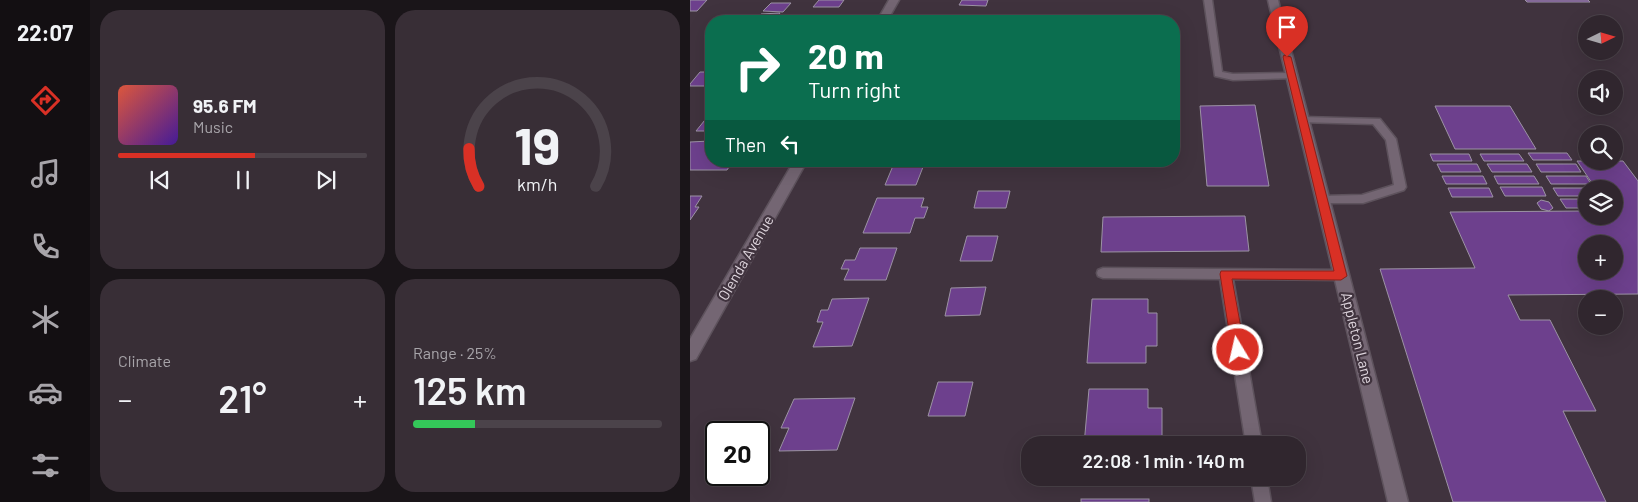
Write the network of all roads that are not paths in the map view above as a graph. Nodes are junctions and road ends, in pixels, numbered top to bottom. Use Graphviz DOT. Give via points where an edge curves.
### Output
graph roads {
  1 [pos="894,0"];
  2 [pos="1208,0"];
  3 [pos="1273,0"];
  4 [pos="885,15"];
  5 [pos="1292,76"];
  6 [pos="1303,120"];
  7 [pos="798,167"];
  8 [pos="1323,200"];
  9 [pos="1103,273"];
  10 [pos="1226,274"];
  11 [pos="1341,276"];
  12 [pos="690,354"];
  13 [pos="1253,436"];
  14 [pos="1260,486"];
  15 [pos="1263,502"];
  16 [pos="1398,502"];
  1 -- 4 [label="street"];
  2 -- 5 [label="lane" via="1218,74 1233,77"];
  3 -- 5 [label="street, Appleton Lane"];
  5 -- 6 [label="street, Appleton Lane"];
  6 -- 8 [label="street, Appleton Lane"];
  6 -- 8 [label="lane" via="1376,121 1391,139 1400,187 1363,199"];
  7 -- 12 [label="street, Olenda Avenue"];
  8 -- 11 [label="street, Appleton Lane"];
  9 -- 10 [label="lane"];
  10 -- 11 [label="lane"];
  10 -- 13 [label="lane"];
  11 -- 16 [label="street, Appleton Lane"];
  14 -- 15 [label="lane"];
}
